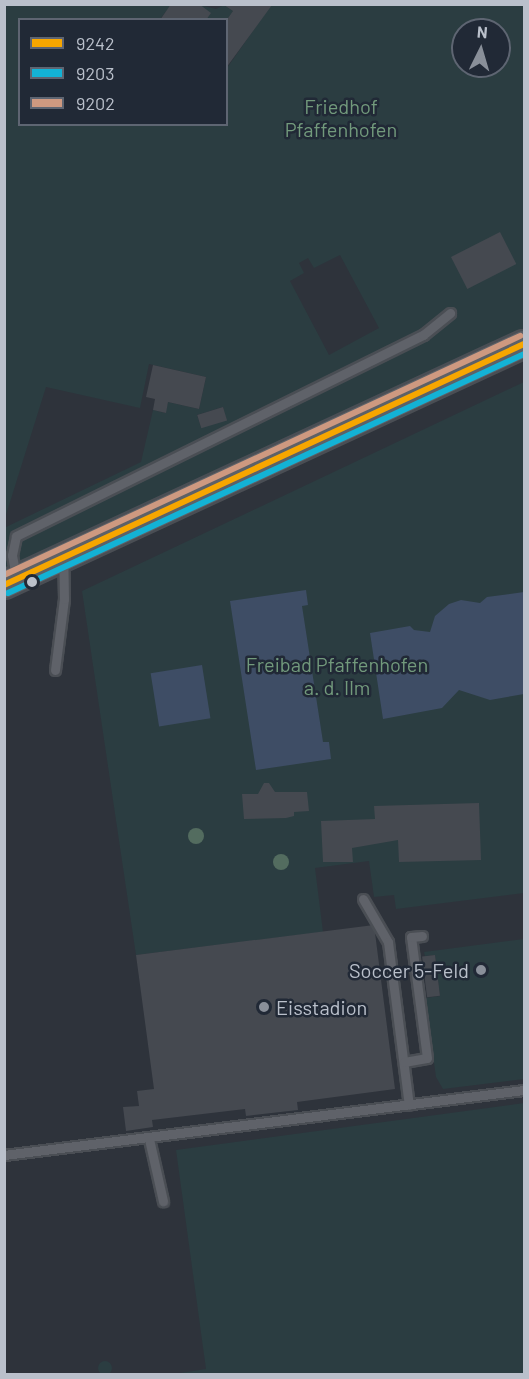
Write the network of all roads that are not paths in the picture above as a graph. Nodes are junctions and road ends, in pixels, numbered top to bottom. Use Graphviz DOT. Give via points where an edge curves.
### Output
graph roads {
  1 [pos="450,313"];
  2 [pos="525,344"];
  3 [pos="63,560"];
  4 [pos="11,582"];
  5 [pos="56,670"];
  6 [pos="363,898"];
  7 [pos="422,936"];
  8 [pos="404,1062"];
  9 [pos="525,1090"];
  10 [pos="410,1105"];
  11 [pos="149,1139"];
  12 [pos="4,1155"];
  13 [pos="163,1202"];
  1 -- 4 [label="lane" via="423,335 16,536"];
  2 -- 3 [label="street"];
  3 -- 4 [label="street"];
  3 -- 5 [label="lane" via="64,599"];
  6 -- 8 [label="lane" via="388,942"];
  7 -- 8 [label="lane" via="411,937 427,1058"];
  8 -- 10 [label="lane"];
  9 -- 10 [label="lane"];
  10 -- 11 [label="lane"];
  11 -- 12 [label="lane"];
  11 -- 13 [label="lane"];
}
